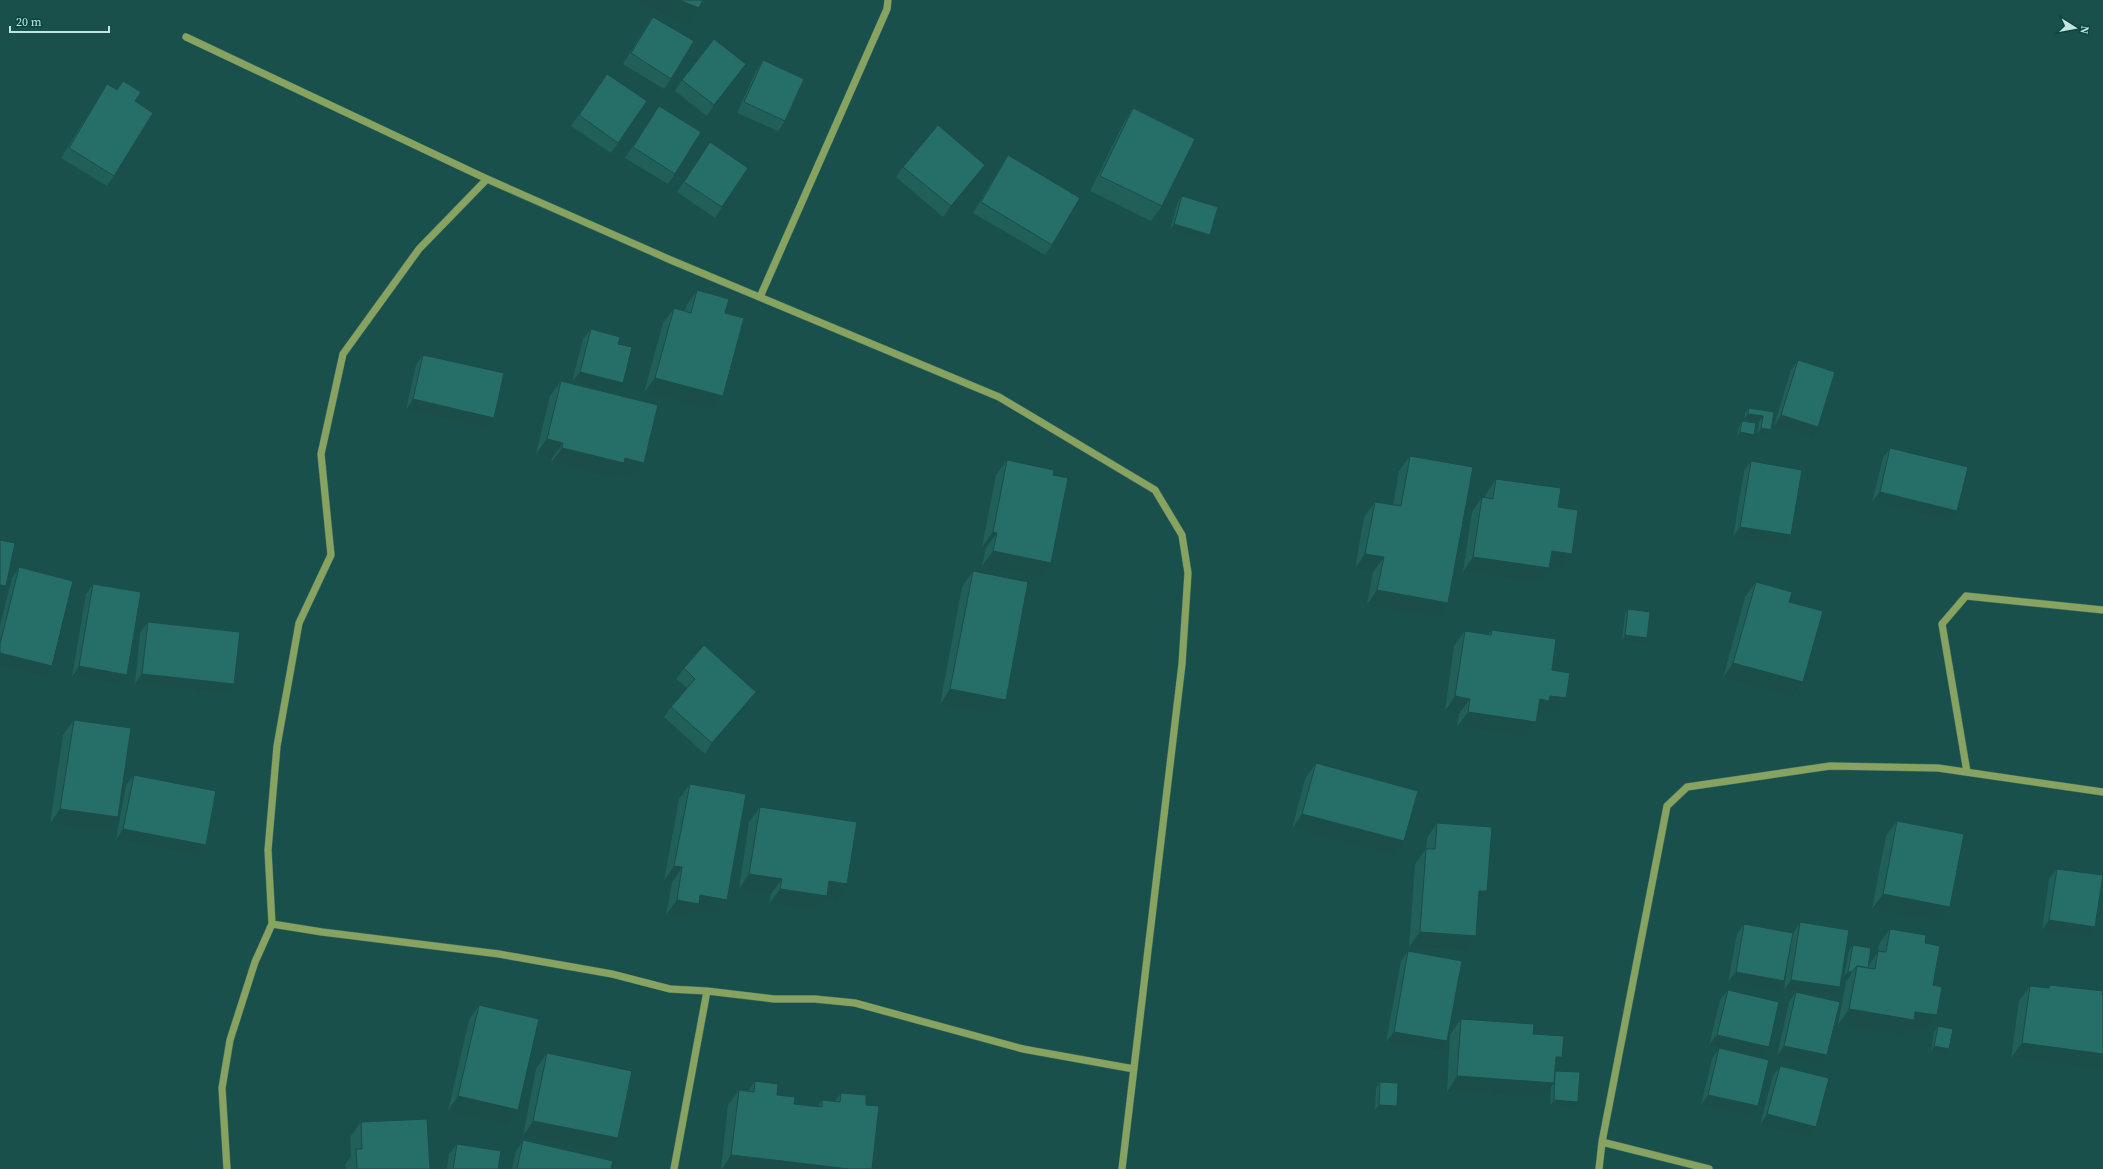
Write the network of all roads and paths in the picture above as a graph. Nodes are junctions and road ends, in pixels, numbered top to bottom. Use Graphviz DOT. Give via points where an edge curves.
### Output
graph roads {
  1 [pos="888,0"];
  2 [pos="186,37"];
  3 [pos="487,179"];
  4 [pos="760,297"];
  5 [pos="2103,610"];
  6 [pos="1967,772"];
  7 [pos="2103,792"];
  8 [pos="272,924"];
  9 [pos="706,991"];
  10 [pos="1134,1069"];
  11 [pos="1602,1142"];
  12 [pos="227,1169"];
  13 [pos="674,1169"];
  14 [pos="1122,1169"];
  15 [pos="1599,1169"];
  16 [pos="1709,1169"];
  1 -- 4 [label="street" via="887,9"];
  2 -- 3 [label="street"];
  3 -- 4 [label="street"];
  3 -- 8 [label="street" via="419,249 343,354 321,454 331,555 300,623 277,746 268,850"];
  4 -- 10 [label="street" via="999,397 1155,490 1182,535 1188,573 1182,664"];
  5 -- 6 [label="street" via="1966,596 1942,624"];
  6 -- 7 [label="street"];
  6 -- 11 [label="street" via="1938,768 1830,766 1687,787 1667,806"];
  8 -- 9 [label="street" via="499,954 612,974 670,989"];
  8 -- 12 [label="street" via="255,962 230,1040 222,1088"];
  9 -- 10 [label="street" via="774,999 815,999 855,1004 1023,1049"];
  9 -- 13 [label="street"];
  10 -- 14 [label="street"];
  11 -- 15 [label="street"];
  11 -- 16 [label="street"];
}
